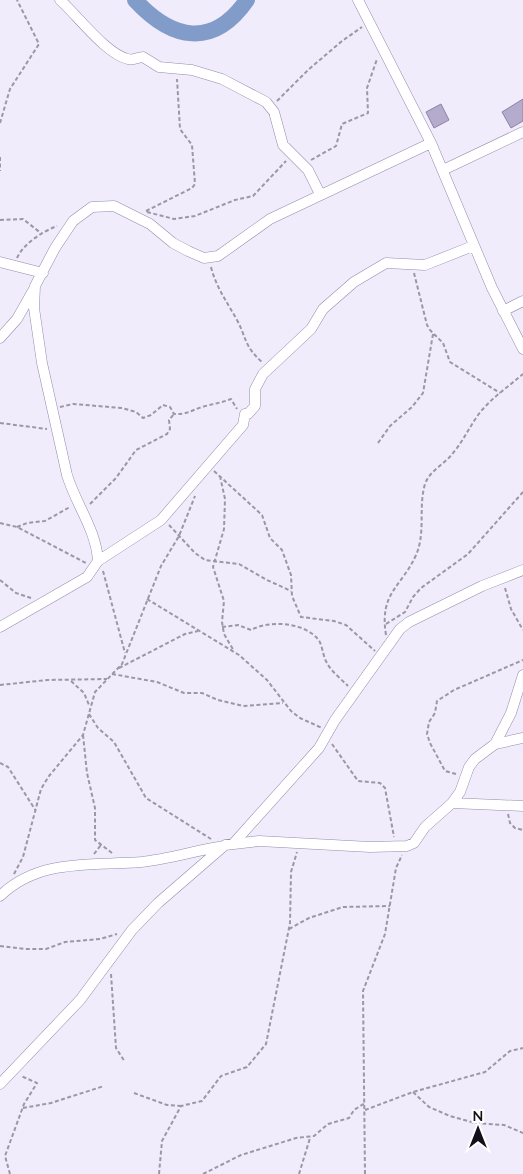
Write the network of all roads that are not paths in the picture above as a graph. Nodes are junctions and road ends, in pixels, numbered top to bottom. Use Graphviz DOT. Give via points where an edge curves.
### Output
graph roads {
  1 [pos="60,0"];
  2 [pos="358,0"];
  3 [pos="523,132"];
  4 [pos="431,143"];
  5 [pos="443,170"];
  6 [pos="320,194"];
  7 [pos="473,246"];
  8 [pos="0,262"];
  9 [pos="43,273"];
  10 [pos="35,286"];
  11 [pos="523,301"];
  12 [pos="503,311"];
  13 [pos="0,338"];
  14 [pos="523,349"];
  15 [pos="98,563"];
  16 [pos="523,570"];
  17 [pos="0,626"];
  18 [pos="523,674"];
  19 [pos="523,738"];
  20 [pos="495,744"];
  21 [pos="452,803"];
  22 [pos="523,806"];
  23 [pos="225,845"];
  24 [pos="0,896"];
  25 [pos="0,1084"];
  1 -- 6 [label="street" via="120,56 131,60 143,57 159,67 192,70 222,79 272,106 283,145 308,170"];
  2 -- 4 [label="street"];
  3 -- 5 [label="street"];
  4 -- 5 [label="street"];
  4 -- 6 [label="street"];
  5 -- 7 [label="street"];
  6 -- 9 [label="street" via="258,227 218,256 204,258 173,243 132,214 114,206 92,207 73,221"];
  7 -- 12 [label="street"];
  7 -- 15 [label="street" via="425,265 386,263 354,282 322,308 311,329 258,381 253,409 245,414 243,426 161,520"];
  8 -- 9 [label="street"];
  9 -- 10 [label="street"];
  10 -- 13 [label="street" via="17,319"];
  10 -- 15 [label="street" via="37,334 57,429 72,491 93,532"];
  11 -- 12 [label="street"];
  12 -- 14 [label="street"];
  15 -- 17 [label="street" via="87,578"];
  16 -- 23 [label="street" via="400,629 335,720 320,748"];
  18 -- 20 [label="street" via="511,713"];
  19 -- 20 [label="street"];
  20 -- 21 [label="street" via="475,759"];
  21 -- 22 [label="street"];
  21 -- 23 [label="street" via="425,827 414,843 407,846 260,840"];
  23 -- 24 [label="street" via="164,858 46,869"];
  23 -- 25 [label="street" via="132,930 80,1000"];
}
